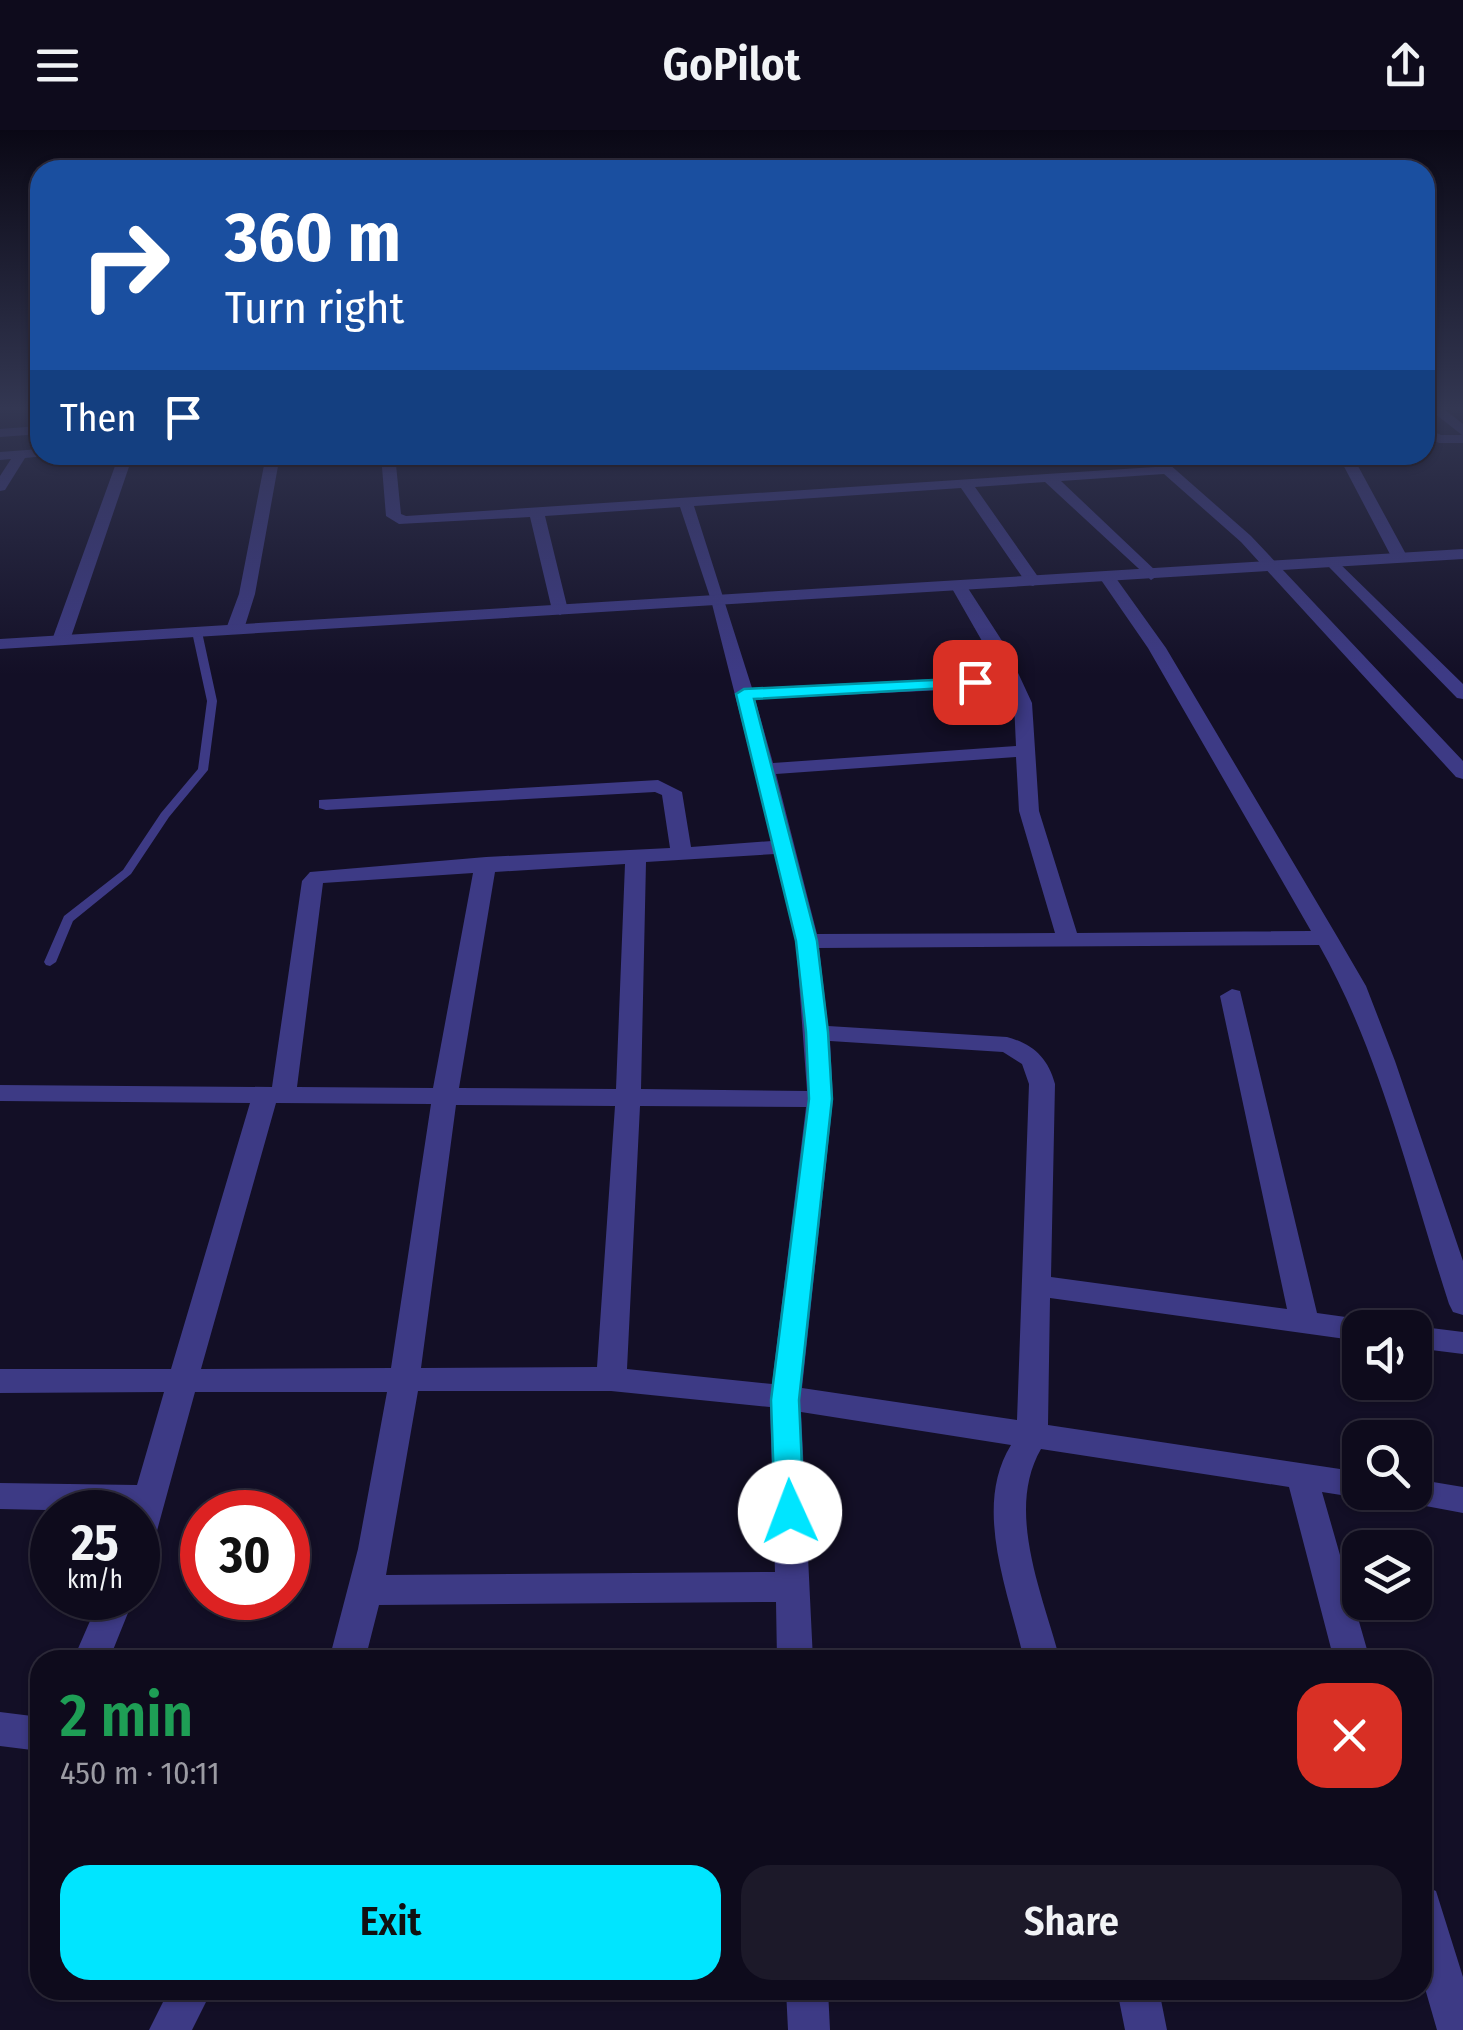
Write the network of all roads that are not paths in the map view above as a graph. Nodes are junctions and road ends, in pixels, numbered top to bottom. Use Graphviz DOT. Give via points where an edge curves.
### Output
graph roads {
  1 [pos="111,498"];
  2 [pos="265,498"];
  3 [pos="392,498"];
  4 [pos="734,498"];
  5 [pos="975,498"];
  6 [pos="1070,498"];
  7 [pos="1199,498"];
  8 [pos="1368,498"];
  9 [pos="685,501"];
  10 [pos="536,512"];
  11 [pos="1463,554"];
  12 [pos="1400,558"];
  13 [pos="1335,564"];
  14 [pos="1270,568"];
  15 [pos="1151,575"];
  16 [pos="1107,577"];
  17 [pos="1033,581"];
  18 [pos="958,585"];
  19 [pos="719,600"];
  20 [pos="560,610"];
  21 [pos="235,629"];
  22 [pos="197,632"];
  23 [pos="61,640"];
  24 [pos="0,644"];
  25 [pos="1014,681"];
  26 [pos="744,694"];
  27 [pos="1463,694"];
  28 [pos="1027,751"];
  29 [pos="765,770"];
  30 [pos="1463,773"];
  31 [pos="326,804"];
  32 [pos="784,847"];
  33 [pos="681,850"];
  34 [pos="636,853"];
  35 [pos="486,864"];
  36 [pos="1327,938"];
  37 [pos="1068,939"];
  38 [pos="807,941"];
  39 [pos="50,962"];
  40 [pos="1232,996"];
  41 [pos="817,1032"];
  42 [pos="0,1094"];
  43 [pos="273,1096"];
  44 [pos="445,1096"];
  45 [pos="628,1096"];
  46 [pos="820,1099"];
  47 [pos="1038,1286"];
  48 [pos="1463,1304"];
  49 [pos="1305,1323"];
  50 [pos="1342,1328"];
  51 [pos="1432,1339"];
  52 [pos="1463,1343"];
  53 [pos="182,1378"];
  54 [pos="611,1379"];
  55 [pos="0,1381"];
  56 [pos="407,1381"];
  57 [pos="785,1400"];
  58 [pos="1032,1437"];
  59 [pos="1302,1477"];
  60 [pos="1342,1483"];
  61 [pos="152,1490"];
  62 [pos="1432,1495"];
  63 [pos="0,1496"];
  64 [pos="30,1497"];
  65 [pos="1463,1500"];
  66 [pos="792,1587"];
  67 [pos="368,1590"];
  68 [pos="107,1620"];
  69 [pos="94,1650"];
  70 [pos="350,1650"];
  71 [pos="795,1650"];
  72 [pos="1040,1650"];
  73 [pos="1349,1650"];
  74 [pos="0,1729"];
  75 [pos="30,1733"];
  76 [pos="1432,1940"];
  77 [pos="186,2000"];
  78 [pos="808,2000"];
  79 [pos="1140,2000"];
  80 [pos="170,2030"];
  81 [pos="809,2030"];
  82 [pos="1146,2030"];
  83 [pos="1458,2030"];
  1 -- 23 [label="street"];
  2 -- 21 [label="street"];
  3 -- 10 [label="street" via="398,521"];
  4 -- 9 [label="street"];
  5 -- 17 [label="street"];
  6 -- 15 [label="street"];
  7 -- 14 [label="street"];
  8 -- 12 [label="street"];
  9 -- 10 [label="street"];
  9 -- 19 [label="street"];
  10 -- 20 [label="street"];
  11 -- 12 [label="street"];
  12 -- 13 [label="street"];
  13 -- 14 [label="street"];
  13 -- 27 [label="street"];
  14 -- 15 [label="street"];
  14 -- 30 [label="street"];
  15 -- 16 [label="street"];
  16 -- 17 [label="street"];
  16 -- 36 [label="street" via="1157,648"];
  17 -- 18 [label="street"];
  18 -- 19 [label="street"];
  18 -- 25 [label="street"];
  19 -- 20 [label="street"];
  19 -- 26 [label="street"];
  20 -- 21 [label="street"];
  21 -- 22 [label="street"];
  22 -- 23 [label="street"];
  22 -- 39 [label="lane" via="212,701 203,770 128,872 68,918"];
  23 -- 24 [label="street"];
  25 -- 26 [label="street"];
  25 -- 28 [label="street"];
  26 -- 29 [label="street"];
  28 -- 29 [label="street"];
  28 -- 37 [label="street" via="1029,810"];
  29 -- 32 [label="street"];
  31 -- 33 [label="street" via="658,786 672,792"];
  32 -- 33 [label="street"];
  32 -- 38 [label="street"];
  33 -- 34 [label="street"];
  34 -- 35 [label="street"];
  34 -- 45 [label="street"];
  35 -- 43 [label="street" via="325,874 313,881"];
  35 -- 44 [label="street"];
  36 -- 37 [label="street"];
  36 -- 48 [label="street" via="1383,1061"];
  37 -- 38 [label="street"];
  38 -- 41 [label="street"];
  40 -- 49 [label="street"];
  41 -- 46 [label="street"];
  41 -- 47 [label="street" via="990,1042 1024,1051 1038,1064"];
  42 -- 43 [label="street"];
  43 -- 44 [label="street"];
  43 -- 53 [label="street"];
  44 -- 45 [label="street"];
  44 -- 56 [label="street"];
  45 -- 46 [label="street"];
  45 -- 54 [label="street"];
  46 -- 57 [label="street"];
  47 -- 49 [label="street"];
  47 -- 58 [label="street"];
  49 -- 50 [label="street"];
  51 -- 52 [label="street"];
  53 -- 55 [label="street"];
  53 -- 56 [label="street"];
  53 -- 61 [label="street"];
  54 -- 56 [label="street"];
  54 -- 57 [label="street"];
  56 -- 67 [label="street"];
  57 -- 58 [label="street"];
  57 -- 66 [label="street"];
  58 -- 59 [label="street"];
  58 -- 72 [label="street" via="1014,1466 1008,1520"];
  59 -- 60 [label="street"];
  59 -- 73 [label="street"];
  62 -- 65 [label="street"];
  63 -- 64 [label="street"];
  66 -- 67 [label="street"];
  66 -- 71 [label="street"];
  67 -- 70 [label="street"];
  68 -- 69 [label="street"];
  74 -- 75 [label="street"];
  76 -- 83 [label="street"];
  77 -- 80 [label="street"];
  78 -- 81 [label="street"];
  79 -- 82 [label="street"];
}
